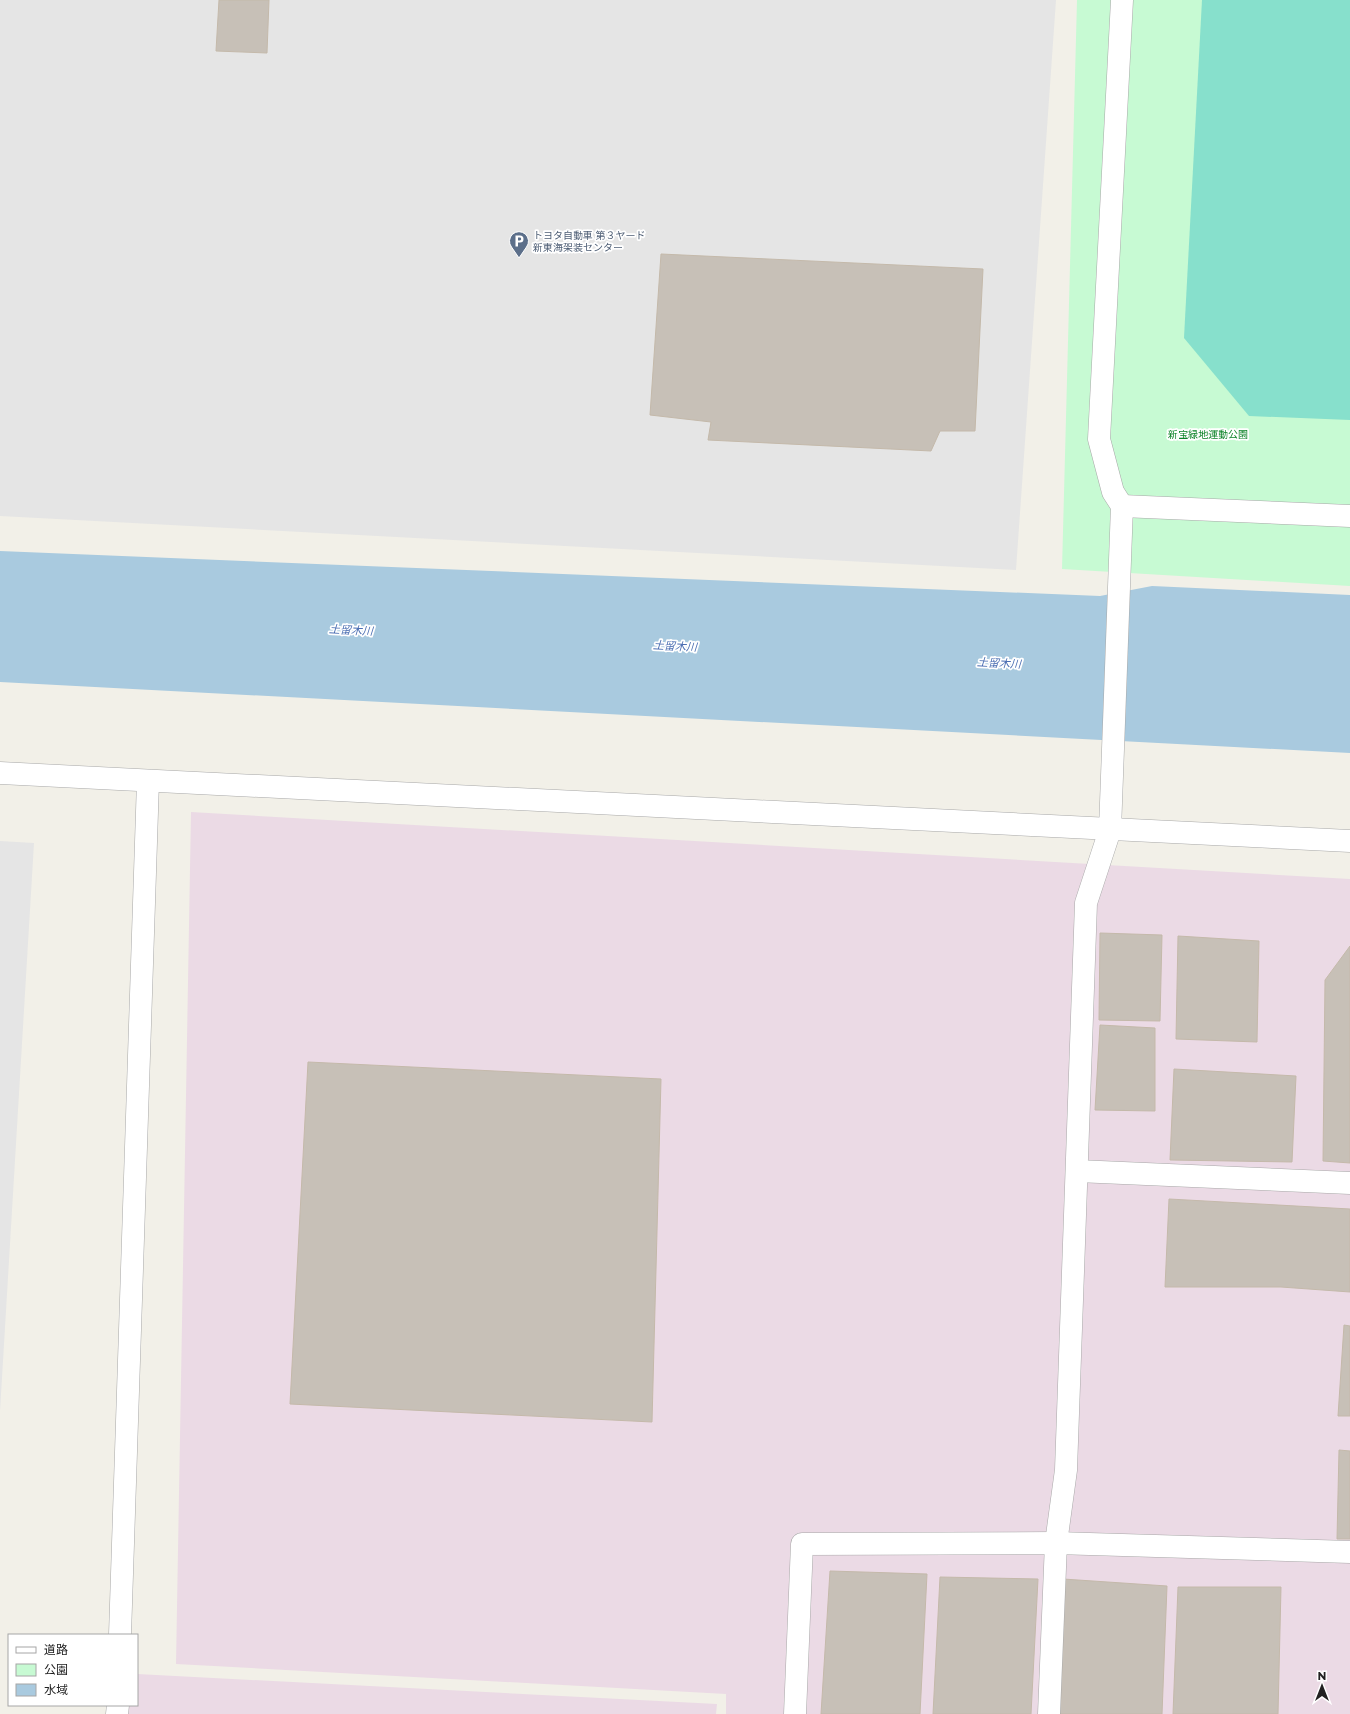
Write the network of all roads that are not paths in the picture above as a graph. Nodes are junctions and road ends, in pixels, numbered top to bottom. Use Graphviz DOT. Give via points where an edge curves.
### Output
graph roads {
  1 [pos="1122,0"];
  2 [pos="1122,506"];
  3 [pos="1350,516"];
  4 [pos="0,773"];
  5 [pos="148,781"];
  6 [pos="1110,830"];
  7 [pos="1350,842"];
  8 [pos="1077,1171"];
  9 [pos="1350,1183"];
  10 [pos="1056,1543"];
  11 [pos="1350,1552"];
  12 [pos="120,1634"];
  13 [pos="795,1714"];
  14 [pos="1049,1714"];
  1 -- 2 [label="street" via="1099,439 1113,492"];
  2 -- 3 [label="street"];
  2 -- 6 [label="street"];
  4 -- 5 [label="street"];
  5 -- 6 [label="street"];
  5 -- 12 [label="street"];
  6 -- 7 [label="street"];
  6 -- 8 [label="street" via="1086,903"];
  8 -- 9 [label="street"];
  8 -- 10 [label="street" via="1066,1470"];
  10 -- 11 [label="street"];
  10 -- 13 [label="street" via="802,1544"];
  10 -- 14 [label="street"];
}
